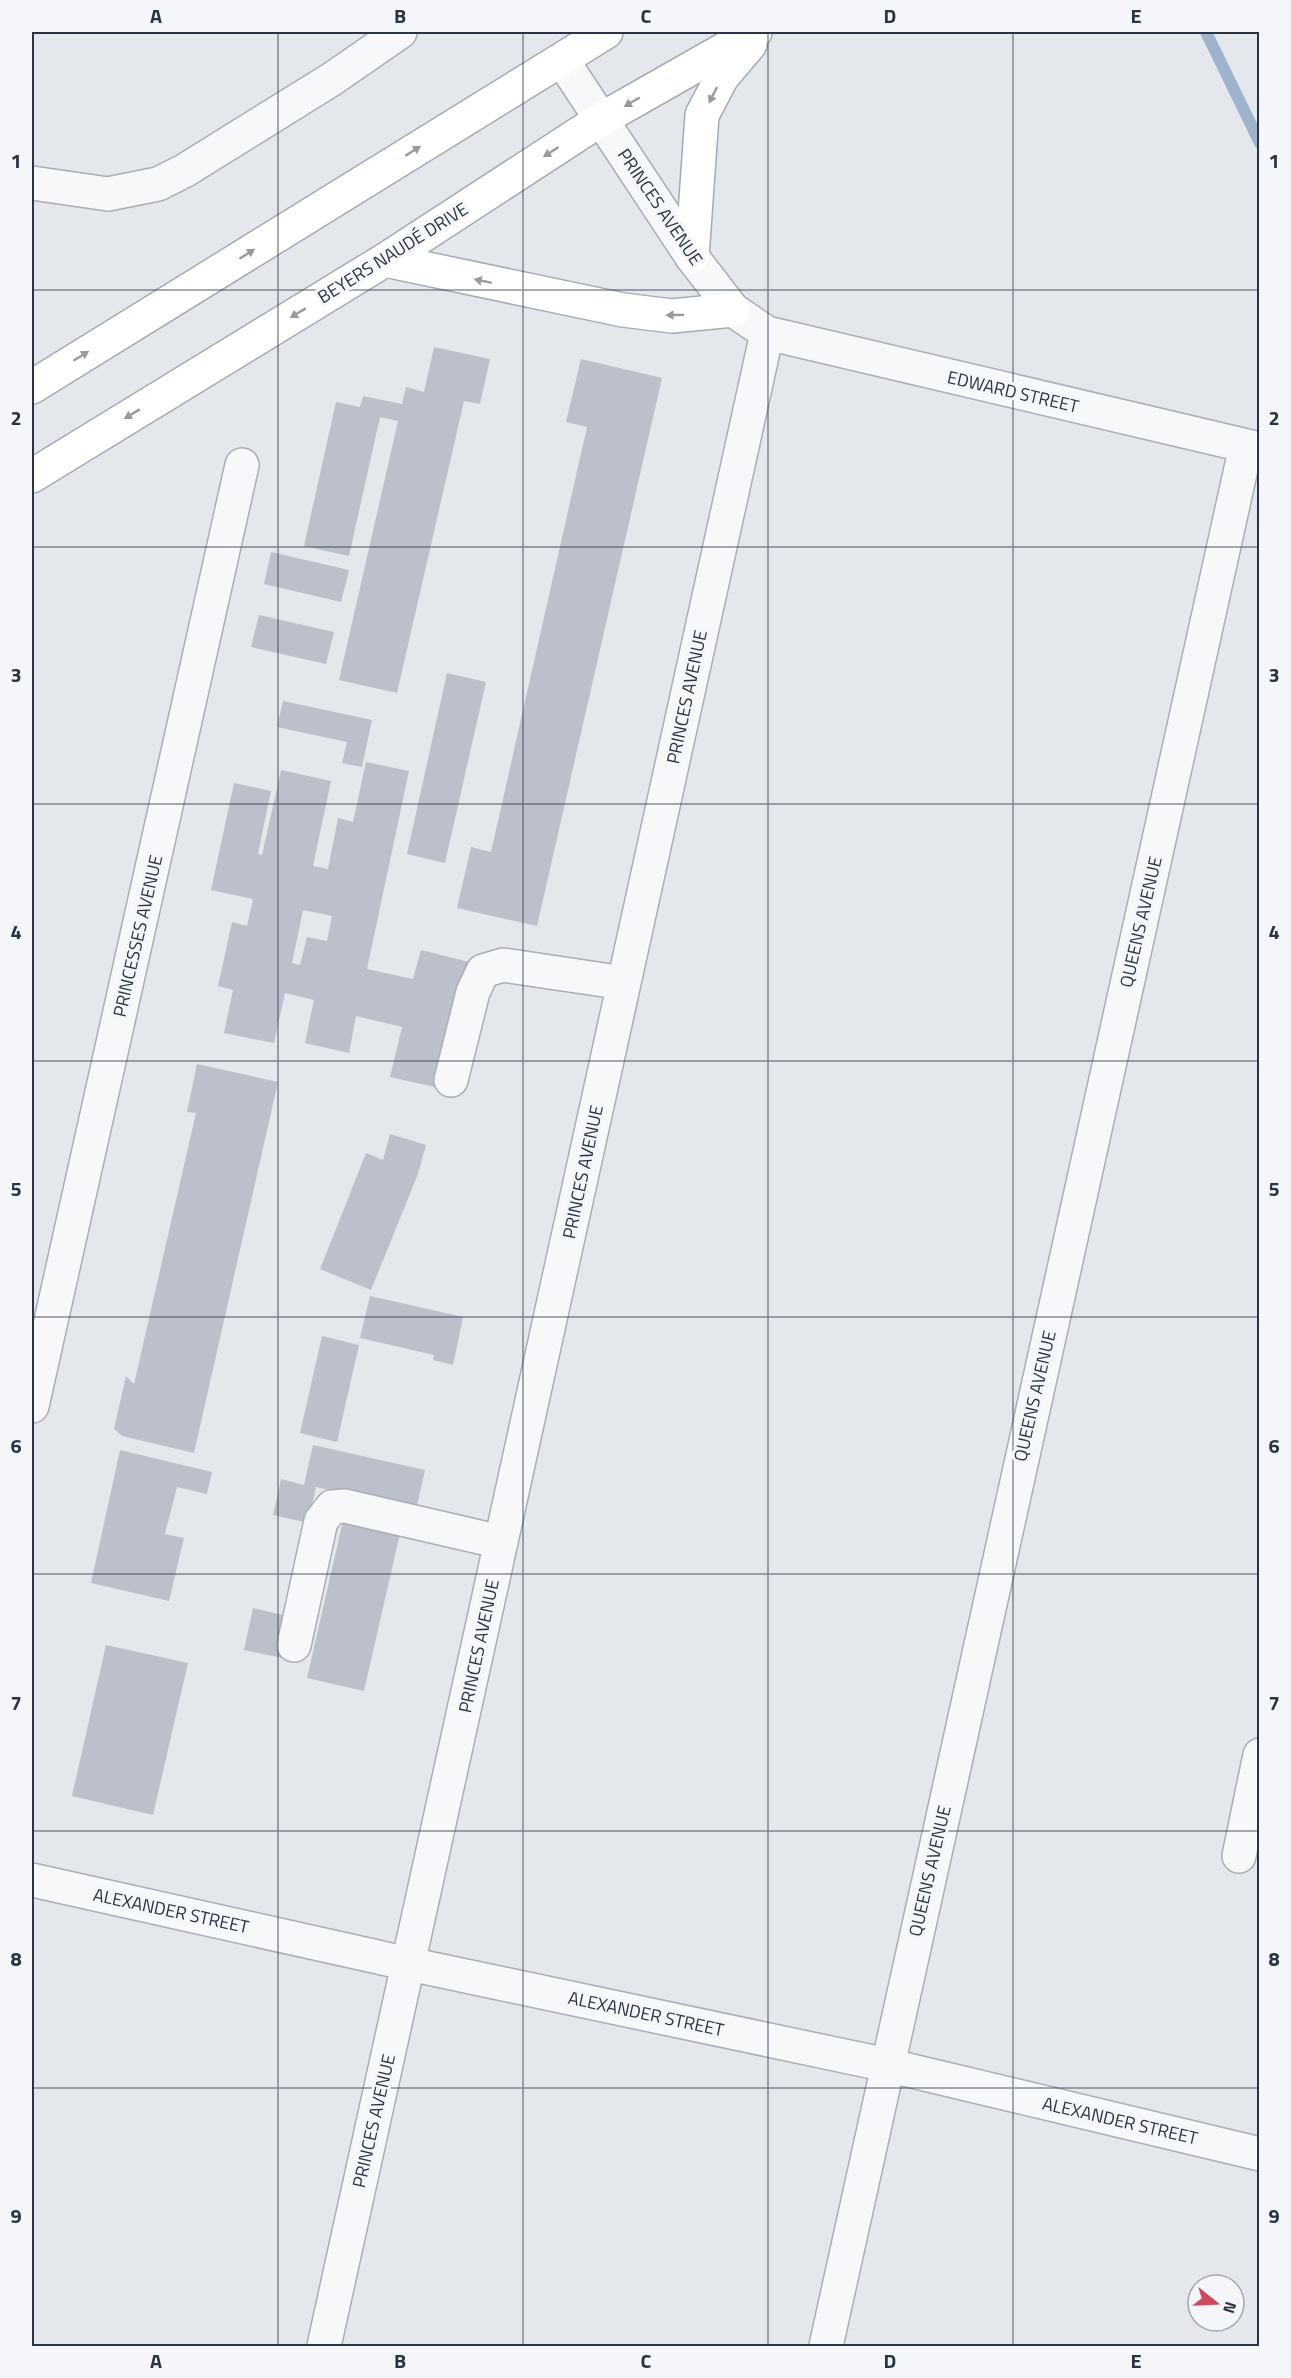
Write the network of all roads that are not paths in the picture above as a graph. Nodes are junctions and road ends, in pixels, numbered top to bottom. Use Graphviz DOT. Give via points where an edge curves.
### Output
graph roads {
  1 [pos="400,32"];
  2 [pos="606,32"];
  3 [pos="755,32"];
  4 [pos="760,32"];
  5 [pos="562,60"];
  6 [pos="600,120"];
  7 [pos="32,183"];
  8 [pos="692,257"];
  9 [pos="386,260"];
  10 [pos="733,310"];
  11 [pos="767,333"];
  12 [pos="32,387"];
  13 [pos="1253,448"];
  14 [pos="242,465"];
  15 [pos="32,476"];
  16 [pos="624,983"];
  17 [pos="451,1080"];
  18 [pos="32,1406"];
  19 [pos="501,1542"];
  20 [pos="294,1645"];
  21 [pos="1260,1755"];
  22 [pos="1239,1856"];
  23 [pos="32,1880"];
  24 [pos="409,1964"];
  25 [pos="887,2065"];
  26 [pos="1260,2154"];
  27 [pos="324,2346"];
  28 [pos="826,2346"];
  1 -- 7 [label="street" via="332,79 158,184 108,194"];
  2 -- 5 [label="main road"];
  3 -- 6 [label="main road, BEYERS NAUDÉ DRIVE, one-way"];
  4 -- 8 [label="main road, one-way" via="722,77 702,115"];
  5 -- 6 [label="street, PRINCES AVENUE"];
  12 -- 5 [label="main road, one-way"];
  6 -- 8 [label="street, PRINCES AVENUE"];
  6 -- 9 [label="main road, BEYERS NAUDÉ DRIVE, one-way"];
  8 -- 10 [label="street, PRINCES AVENUE"];
  10 -- 9 [label="main road, one-way" via="672,316 623,310"];
  9 -- 15 [label="main road, BEYERS NAUDÉ DRIVE, one-way"];
  10 -- 11 [label="street, PRINCES AVENUE"];
  11 -- 13 [label="street, EDWARD STREET"];
  11 -- 16 [label="street, PRINCES AVENUE"];
  13 -- 25 [label="street, QUEENS AVENUE"];
  14 -- 18 [label="street, PRINCESSES AVENUE"];
  16 -- 17 [label="street" via="503,965 483,971 473,992"];
  16 -- 19 [label="street, PRINCES AVENUE"];
  19 -- 20 [label="street" via="345,1506 332,1507 321,1521"];
  19 -- 24 [label="street, PRINCES AVENUE"];
  21 -- 22 [label="street"];
  23 -- 24 [label="street, ALEXANDER STREET"];
  24 -- 25 [label="street, ALEXANDER STREET"];
  24 -- 27 [label="street, PRINCES AVENUE"];
  25 -- 26 [label="street, ALEXANDER STREET"];
  25 -- 28 [label="street, QUEENS AVENUE"];
}
